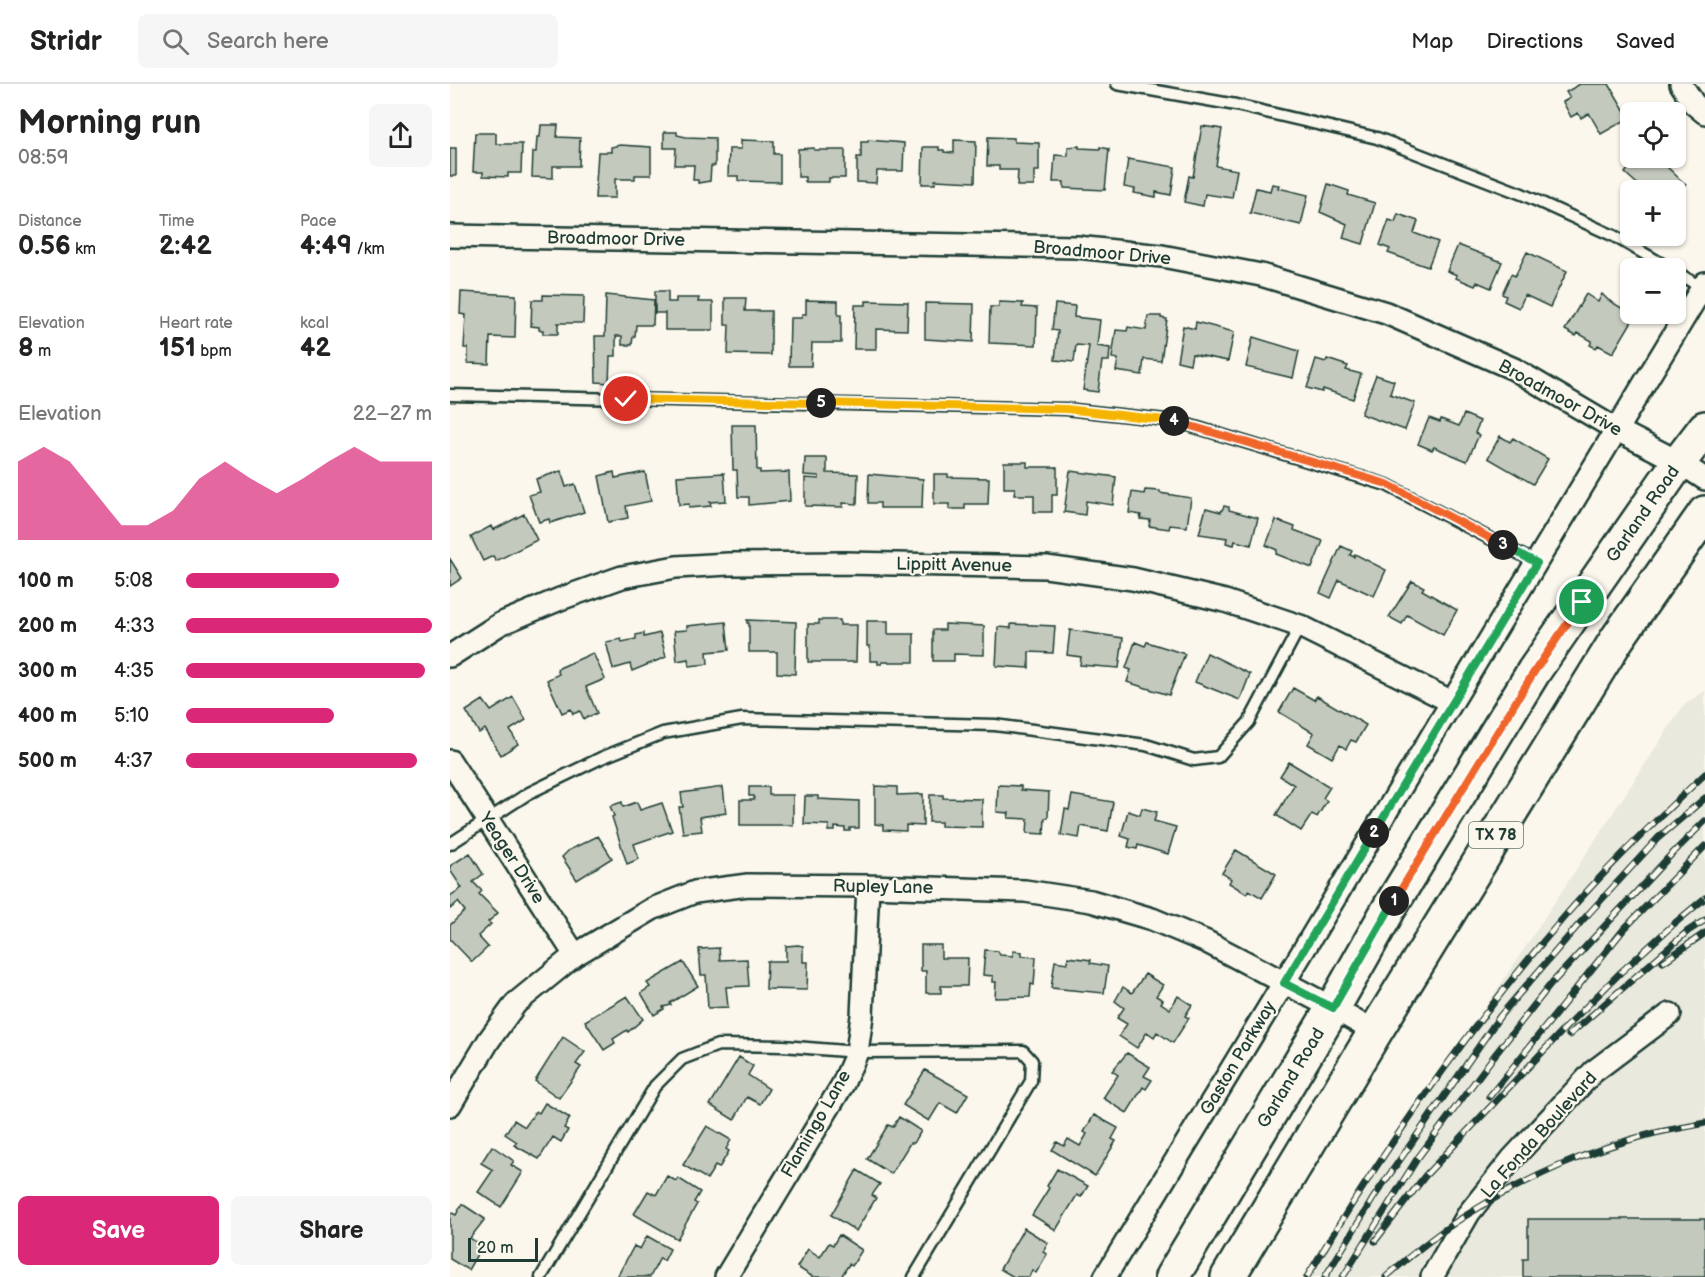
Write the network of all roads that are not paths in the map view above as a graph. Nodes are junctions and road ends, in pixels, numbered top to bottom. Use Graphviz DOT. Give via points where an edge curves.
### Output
graph roads {
  1 [pos="1117,84"];
  2 [pos="1681,84"];
  3 [pos="1705,112"];
  4 [pos="450,236"];
  5 [pos="1652,258"];
  6 [pos="1686,277"];
  7 [pos="1704,286"];
  8 [pos="450,395"];
  9 [pos="1705,428"];
  10 [pos="1617,430"];
  11 [pos="1692,470"];
  12 [pos="1705,513"];
  13 [pos="1537,563"];
  14 [pos="1300,626"];
  15 [pos="450,656"];
  16 [pos="1452,702"];
  17 [pos="450,761"];
  18 [pos="487,819"];
  19 [pos="450,844"];
  20 [pos="868,886"];
  21 [pos="575,955"];
  22 [pos="1284,983"];
  23 [pos="1333,1008"];
  24 [pos="1670,1014"];
  25 [pos="1375,1032"];
  26 [pos="856,1052"];
  27 [pos="450,1105"];
  28 [pos="1436,1275"];
  29 [pos="541,1277"];
  30 [pos="726,1277"];
  31 [pos="914,1277"];
  32 [pos="1105,1277"];
  33 [pos="1172,1277"];
  34 [pos="1228,1277"];
  1 -- 5 [label="lane" via="1236,105 1377,138 1522,194"];
  2 -- 3 [label="street" via="1694,104"];
  4 -- 10 [label="street, Broadmoor Drive" via="1077,248 1162,256 1261,275 1386,313 1514,369"];
  6 -- 7 [label="lane"];
  7 -- 10 [label="street, Gaston Parkway"];
  8 -- 13 [label="lane" via="1066,409 1175,421 1387,484"];
  9 -- 11 [label="main road, Garland Road / TX 78"];
  10 -- 11 [label="street, Broadmoor Drive"];
  10 -- 13 [label="street, Gaston Parkway"];
  11 -- 23 [label="main road, Garland Road / TX 78" via="1534,672"];
  12 -- 25 [label="main road, TX 78" via="1617,639"];
  13 -- 16 [label="street, Gaston Parkway"];
  14 -- 15 [label="street, Lippitt Avenue" via="1225,601 1133,579 1046,567 728,564 676,567 622,577 500,624"];
  14 -- 16 [label="street, Lippitt Avenue"];
  14 -- 18 [label="lane" via="1249,722 1218,757 1194,760 1146,745 995,725 742,719 663,733 529,793"];
  16 -- 22 [label="street, Gaston Parkway"];
  17 -- 18 [label="street, Yeager Drive"];
  18 -- 19 [label="lane"];
  18 -- 21 [label="street, Yeager Drive"];
  20 -- 21 [label="street, Rupley Lane" via="748,885 695,892 652,909"];
  20 -- 22 [label="street, Rupley Lane" via="1025,891 1091,901 1152,919 1207,942"];
  20 -- 26 [label="street, Flamingo Lane" via="862,1016"];
  21 -- 27 [label="street, Rupley Lane" via="516,1004"];
  22 -- 23 [label="street, Rupley Lane"];
  22 -- 32 [label="street, Gaston Parkway"];
  23 -- 25 [label="street, Rupley Lane"];
  23 -- 33 [label="main road, Garland Road / TX 78"];
  24 -- 28 [label="street, La Fonda Boulevard" via="1593,1072 1512,1159 1469,1213"];
  25 -- 34 [label="main road, TX 78"];
  26 -- 29 [label="lane" via="718,1045 682,1059 655,1086"];
  26 -- 30 [label="street, Flamingo Lane" via="843,1084"];
  26 -- 31 [label="lane" via="1023,1051 1032,1061 1032,1081"];
}
